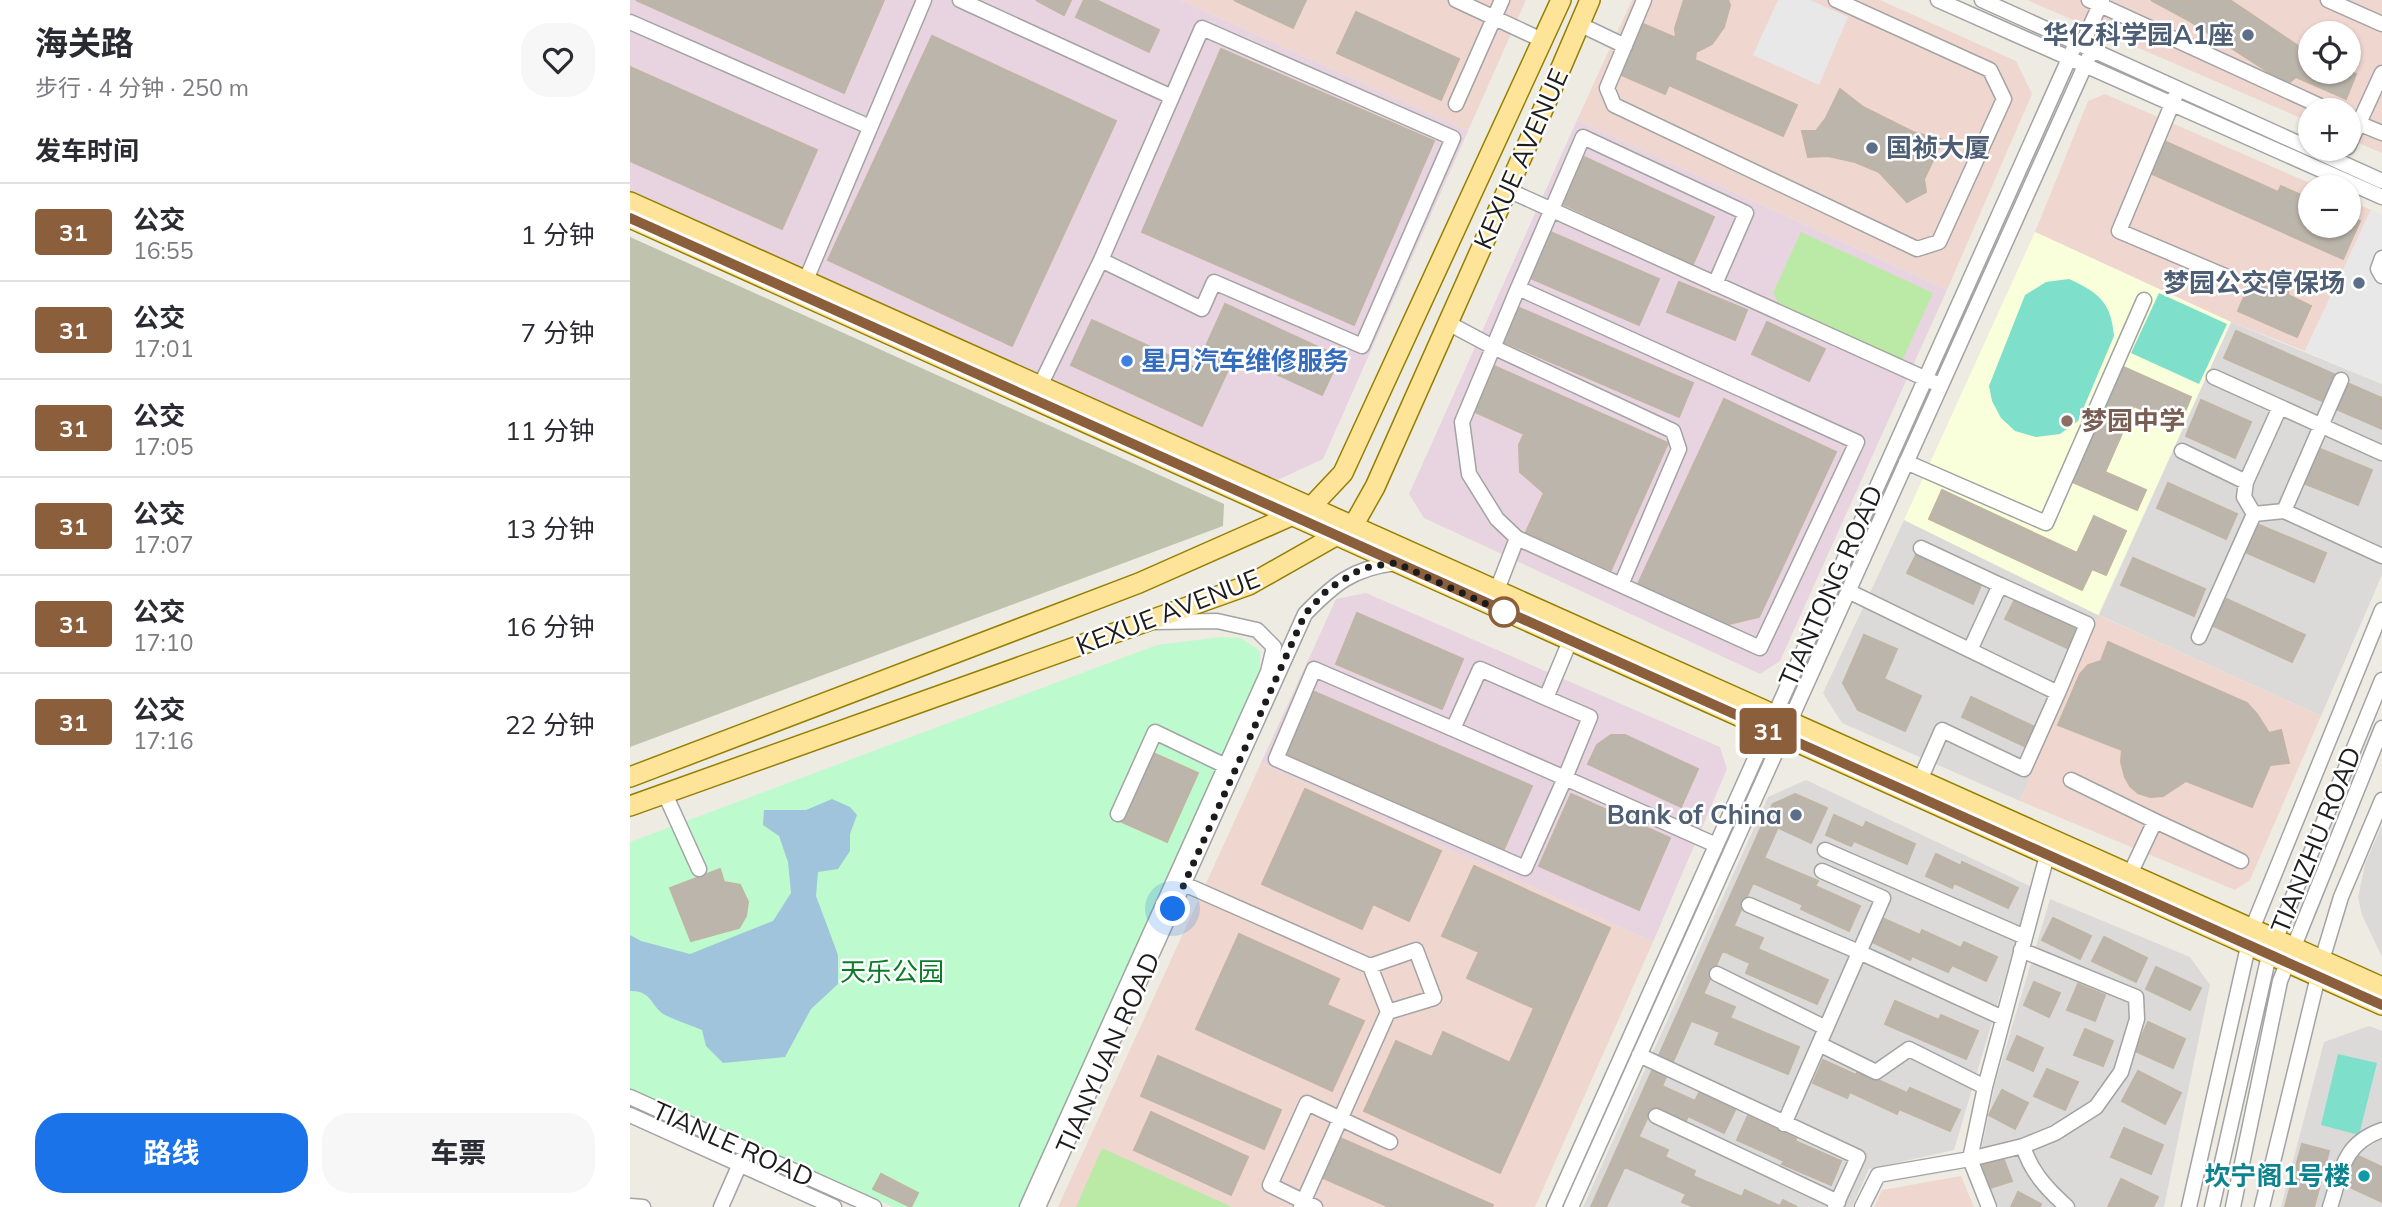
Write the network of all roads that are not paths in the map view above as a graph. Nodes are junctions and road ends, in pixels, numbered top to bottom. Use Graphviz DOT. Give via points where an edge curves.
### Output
graph roads {
  1 [pos="924,0"];
  2 [pos="960,0"];
  3 [pos="1456,0"];
  4 [pos="1502,0"];
  5 [pos="1561,0"];
  6 [pos="1590,0"];
  7 [pos="1644,0"];
  8 [pos="1938,0"];
  9 [pos="1982,0"];
  10 [pos="2328,0"];
  11 [pos="1844,2"];
  12 [pos="2097,2"];
  13 [pos="1494,18"];
  14 [pos="630,22"];
  15 [pos="1579,24"];
  16 [pos="2382,24"];
  17 [pos="1542,40"];
  18 [pos="1625,46"];
  19 [pos="2083,46"];
  20 [pos="2069,59"];
  21 [pos="2084,66"];
  22 [pos="2382,73"];
  23 [pos="2179,89"];
  24 [pos="1172,97"];
  25 [pos="2303,98"];
  26 [pos="1456,104"];
  27 [pos="2172,104"];
  28 [pos="2361,110"];
  29 [pos="2361,125"];
  30 [pos="870,127"];
  31 [pos="2382,133"];
  32 [pos="2342,161"];
  33 [pos="2338,170"];
  34 [pos="2382,181"];
  35 [pos="1508,190"];
  36 [pos="2382,197"];
  37 [pos="630,202"];
  38 [pos="1551,209"];
  39 [pos="630,218"];
  40 [pos="2382,258"];
  41 [pos="1101,260"];
  42 [pos="2225,276"];
  43 [pos="2382,276"];
  44 [pos="1715,284"];
  45 [pos="803,288"];
  46 [pos="1518,288"];
  47 [pos="2144,300"];
  48 [pos="1448,323"];
  49 [pos="1493,347"];
  50 [pos="2214,377"];
  51 [pos="1925,379"];
  52 [pos="2341,380"];
  53 [pos="1040,386"];
  54 [pos="1941,386"];
  55 [pos="2280,407"];
  56 [pos="2321,426"];
  57 [pos="2182,452"];
  58 [pos="2382,453"];
  59 [pos="1906,462"];
  60 [pos="2246,482"];
  61 [pos="1311,507"];
  62 [pos="2284,511"];
  63 [pos="2253,514"];
  64 [pos="1290,516"];
  65 [pos="1353,526"];
  66 [pos="1335,536"];
  67 [pos="1517,538"];
  68 [pos="1921,548"];
  69 [pos="2382,556"];
  70 [pos="1396,563"];
  71 [pos="1621,585"];
  72 [pos="2000,585"];
  73 [pos="1497,590"];
  74 [pos="1848,591"];
  75 [pos="2382,610"];
  76 [pos="1147,622"];
  77 [pos="2199,637"];
  78 [pos="1570,641"];
  79 [pos="1970,650"];
  80 [pos="2382,680"];
  81 [pos="2058,693"];
  82 [pos="1546,698"];
  83 [pos="1778,726"];
  84 [pos="2382,728"];
  85 [pos="1453,729"];
  86 [pos="1231,768"];
  87 [pos="630,777"];
  88 [pos="1565,778"];
  89 [pos="1920,780"];
  90 [pos="2071,780"];
  91 [pos="665,794"];
  92 [pos="2382,800"];
  93 [pos="630,806"];
  94 [pos="1118,814"];
  95 [pos="2155,821"];
  96 [pos="1716,845"];
  97 [pos="2049,848"];
  98 [pos="1825,850"];
  99 [pos="2241,861"];
  100 [pos="699,869"];
  101 [pos="1822,871"];
  102 [pos="2130,874"];
  103 [pos="1184,884"];
  104 [pos="1749,905"];
  105 [pos="2249,937"];
  106 [pos="2023,943"];
  107 [pos="2281,951"];
  108 [pos="1859,952"];
  109 [pos="1370,966"];
  110 [pos="2319,968"];
  111 [pos="1717,974"];
  112 [pos="2382,987"];
  113 [pos="2382,1005"];
  114 [pos="1388,1012"];
  115 [pos="2003,1018"];
  116 [pos="1826,1028"];
  117 [pos="1819,1044"];
  118 [pos="1639,1055"];
  119 [pos="1985,1087"];
  120 [pos="630,1097"];
  121 [pos="630,1115"];
  122 [pos="1656,1116"];
  123 [pos="1340,1119"];
  124 [pos="1784,1124"];
  125 [pos="2382,1130"];
  126 [pos="1390,1142"];
  127 [pos="2023,1146"];
  128 [pos="747,1150"];
  129 [pos="1970,1160"];
  130 [pos="741,1165"];
  131 [pos="851,1202"];
  132 [pos="1837,1204"];
  133 [pos="1307,1205"];
  134 [pos="630,1206"];
  135 [pos="643,1207"];
  136 [pos="721,1207"];
  137 [pos="834,1207"];
  138 [pos="874,1207"];
  139 [pos="1027,1207"];
  140 [pos="1038,1207"];
  141 [pos="1554,1207"];
  142 [pos="1571,1207"];
  143 [pos="1862,1207"];
  144 [pos="1989,1207"];
  145 [pos="2067,1207"];
  146 [pos="2189,1207"];
  147 [pos="2212,1207"];
  148 [pos="2232,1207"];
  149 [pos="2262,1207"];
  150 [pos="2330,1207"];
  1 -- 30 [label="street"];
  2 -- 24 [label="street"];
  3 -- 13 [label="street"];
  4 -- 13 [label="street"];
  5 -- 17 [label="main road, KEXUE AVENUE"];
  6 -- 15 [label="main road, KEXUE AVENUE"];
  7 -- 18 [label="street"];
  8 -- 20 [label="street"];
  9 -- 19 [label="street"];
  10 -- 16 [label="street"];
  11 -- 18 [label="street" via="1990,70 2004,99 1939,242 1917,249 1614,105 1607,88"];
  12 -- 19 [label="street"];
  12 -- 25 [label="street"];
  13 -- 17 [label="street"];
  13 -- 26 [label="street"];
  14 -- 30 [label="street"];
  15 -- 18 [label="street"];
  15 -- 35 [label="main road, KEXUE AVENUE"];
  17 -- 61 [label="main road, KEXUE AVENUE" via="1343,474"];
  19 -- 20 [label="street, TIANTONG ROAD"];
  19 -- 21 [label="street, TIANTONG ROAD"];
  19 -- 23 [label="street"];
  20 -- 21 [label="street"];
  20 -- 51 [label="street, TIANTONG ROAD"];
  21 -- 27 [label="street"];
  21 -- 54 [label="street, TIANTONG ROAD"];
  22 -- 28 [label="street"];
  23 -- 27 [label="street"];
  23 -- 33 [label="street"];
  24 -- 41 [label="street"];
  24 -- 41 [label="street" via="1202,28 1453,138 1362,346 1214,282 1202,309"];
  27 -- 33 [label="street"];
  27 -- 42 [label="street" via="2119,231"];
  29 -- 31 [label="street"];
  30 -- 45 [label="street"];
  32 -- 33 [label="street"];
  33 -- 34 [label="street"];
  33 -- 36 [label="street"];
  35 -- 38 [label="street"];
  35 -- 48 [label="main road, KEXUE AVENUE"];
  37 -- 45 [label="main road"];
  38 -- 44 [label="street"];
  38 -- 44 [label="street" via="1583,137 1746,213"];
  38 -- 46 [label="street"];
  39 -- 45 [label="main road"];
  40 -- 43 [label="street" via="2378,269"];
  41 -- 53 [label="street"];
  44 -- 51 [label="street"];
  45 -- 53 [label="main road"];
  45 -- 64 [label="main road"];
  46 -- 49 [label="street"];
  46 -- 71 [label="street" via="1857,442 1760,648"];
  47 -- 59 [label="street" via="2046,523"];
  48 -- 49 [label="street"];
  48 -- 65 [label="main road, KEXUE AVENUE"];
  49 -- 67 [label="street" via="1462,422 1469,474 1497,519"];
  49 -- 71 [label="street" via="1673,431 1679,449"];
  50 -- 55 [label="street"];
  51 -- 54 [label="street"];
  51 -- 83 [label="street, TIANTONG ROAD"];
  52 -- 56 [label="street"];
  53 -- 61 [label="main road"];
  54 -- 59 [label="street, TIANTONG ROAD"];
  55 -- 56 [label="street"];
  55 -- 60 [label="street"];
  56 -- 58 [label="street"];
  56 -- 62 [label="street"];
  57 -- 60 [label="street"];
  59 -- 74 [label="street, TIANTONG ROAD"];
  60 -- 63 [label="street" via="2244,497"];
  61 -- 64 [label="main road, KEXUE AVENUE"];
  61 -- 65 [label="main road"];
  62 -- 63 [label="street"];
  62 -- 69 [label="street"];
  63 -- 77 [label="street"];
  64 -- 66 [label="main road"];
  64 -- 87 [label="main road, KEXUE AVENUE" via="1139,583"];
  65 -- 66 [label="main road, KEXUE AVENUE"];
  65 -- 73 [label="main road"];
  66 -- 70 [label="main road"];
  66 -- 76 [label="main road, KEXUE AVENUE" via="1249,585"];
  67 -- 71 [label="street"];
  67 -- 73 [label="street"];
  68 -- 72 [label="street"];
  70 -- 78 [label="main road"];
  70 -- 86 [label="street, TIANYUAN ROAD" via="1356,572 1328,589 1305,614"];
  72 -- 79 [label="street"];
  72 -- 81 [label="street" via="2087,624"];
  73 -- 83 [label="main road"];
  74 -- 79 [label="street"];
  74 -- 83 [label="street, TIANTONG ROAD"];
  75 -- 105 [label="street"];
  76 -- 86 [label="street, TIANYUAN ROAD" via="1217,621 1257,630 1274,647"];
  76 -- 91 [label="main road, KEXUE AVENUE"];
  78 -- 82 [label="street"];
  78 -- 83 [label="main road"];
  79 -- 81 [label="street"];
  80 -- 107 [label="street, TIANZHU ROAD"];
  81 -- 89 [label="street" via="2024,769 1942,730"];
  82 -- 85 [label="street" via="1480,669"];
  82 -- 88 [label="street" via="1590,717"];
  83 -- 89 [label="main road"];
  83 -- 96 [label="street, TIANTONG ROAD"];
  83 -- 97 [label="main road"];
  83 -- 118 [label="street, TIANTONG ROAD"];
  84 -- 107 [label="street, TIANZHU ROAD"];
  85 -- 88 [label="street"];
  85 -- 88 [label="street" via="1314,669 1276,758 1525,867"];
  86 -- 94 [label="street" via="1155,732"];
  86 -- 103 [label="street, TIANYUAN ROAD"];
  86 -- 139 [label="street, TIANYUAN ROAD"];
  88 -- 96 [label="street"];
  89 -- 97 [label="main road"];
  90 -- 95 [label="street"];
  91 -- 93 [label="main road, KEXUE AVENUE"];
  91 -- 100 [label="street"];
  92 -- 110 [label="street" via="2341,897"];
  95 -- 99 [label="street"];
  95 -- 102 [label="street"];
  96 -- 141 [label="street, TIANTONG ROAD"];
  97 -- 102 [label="main road"];
  97 -- 105 [label="main road"];
  97 -- 106 [label="street"];
  98 -- 106 [label="street"];
  101 -- 108 [label="street" via="1883,898"];
  102 -- 105 [label="main road"];
  103 -- 109 [label="street"];
  103 -- 140 [label="street, TIANYUAN ROAD"];
  104 -- 108 [label="street"];
  105 -- 107 [label="main road"];
  105 -- 146 [label="street"];
  106 -- 115 [label="street"];
  106 -- 127 [label="street" via="2136,997 2137,1019 2121,1072 2096,1107"];
  107 -- 110 [label="main road"];
  107 -- 147 [label="street, TIANZHU ROAD"];
  107 -- 148 [label="street, TIANZHU ROAD" via="2280,981"];
  108 -- 115 [label="street"];
  108 -- 116 [label="street"];
  109 -- 114 [label="street"];
  109 -- 114 [label="street" via="1416,950 1434,998"];
  110 -- 112 [label="main road"];
  110 -- 113 [label="main road"];
  110 -- 149 [label="street"];
  111 -- 116 [label="street"];
  114 -- 123 [label="street"];
  115 -- 119 [label="street"];
  116 -- 117 [label="street"];
  117 -- 119 [label="street" via="1876,1072 1909,1049"];
  117 -- 124 [label="street"];
  118 -- 124 [label="street"];
  118 -- 142 [label="street, TIANTONG ROAD"];
  119 -- 129 [label="street"];
  120 -- 128 [label="street, TIANLE ROAD"];
  121 -- 130 [label="street, TIANLE ROAD"];
  122 -- 132 [label="street"];
  123 -- 126 [label="street"];
  123 -- 133 [label="street"];
  123 -- 133 [label="street" via="1307,1103 1270,1185"];
  124 -- 132 [label="street" via="1858,1157"];
  125 -- 150 [label="street" via="2350,1149"];
  127 -- 129 [label="street"];
  127 -- 145 [label="street" via="2028,1163 2046,1188"];
  128 -- 130 [label="street"];
  128 -- 131 [label="street, TIANLE ROAD"];
  129 -- 143 [label="street" via="1878,1175"];
  129 -- 144 [label="street"];
  130 -- 136 [label="street"];
  130 -- 137 [label="street, TIANLE ROAD"];
  131 -- 138 [label="street, TIANLE ROAD"];
  134 -- 135 [label="street"];
}
